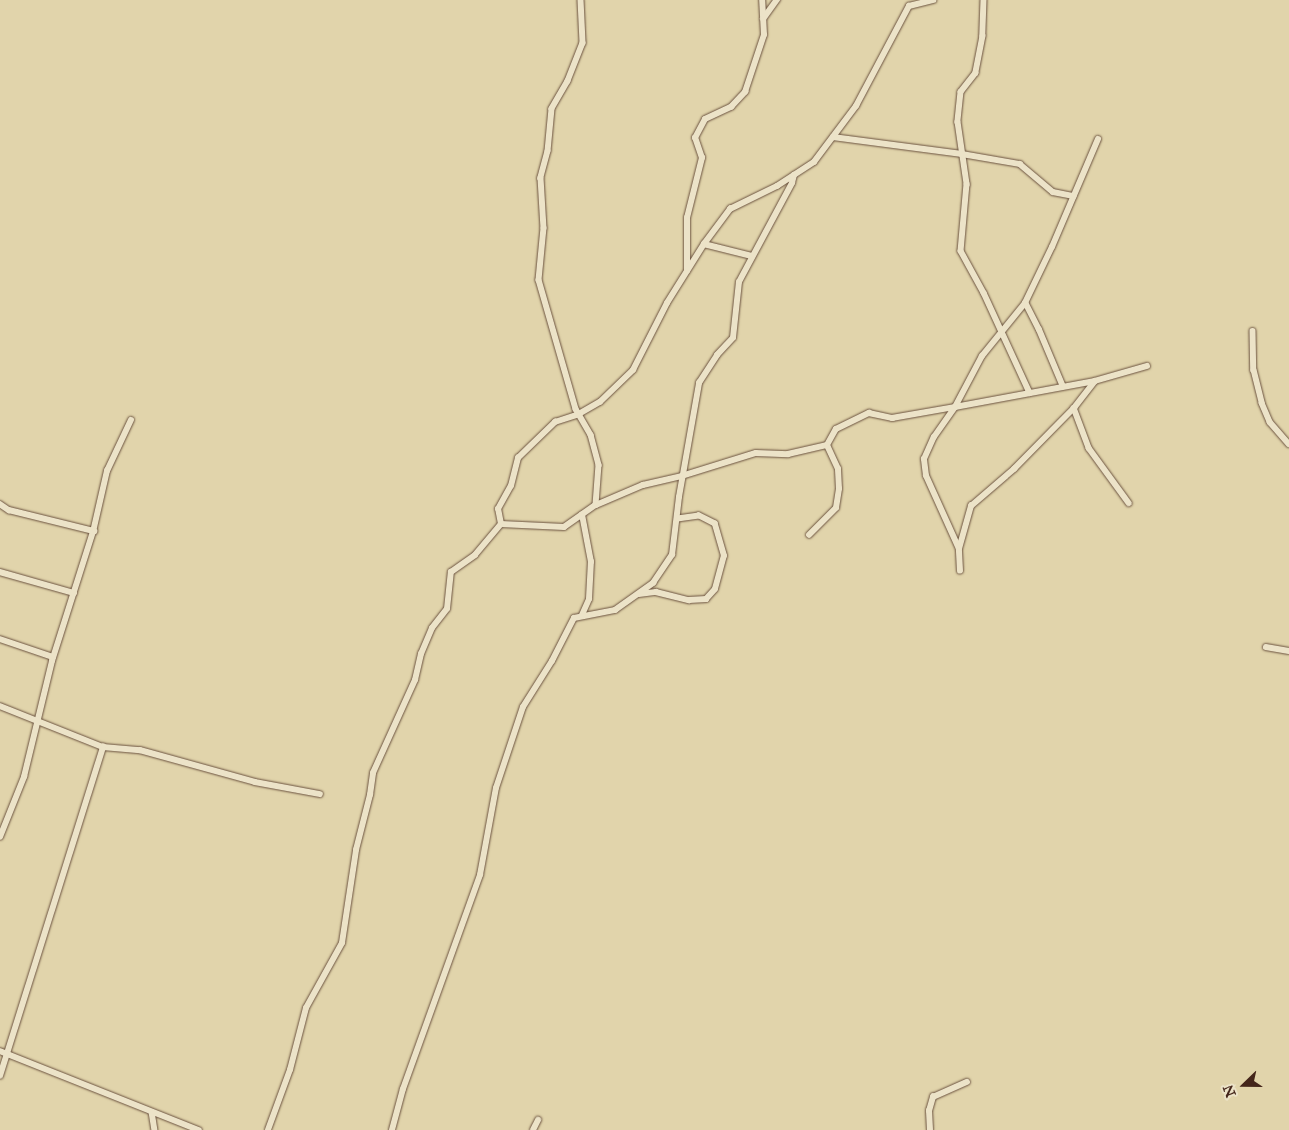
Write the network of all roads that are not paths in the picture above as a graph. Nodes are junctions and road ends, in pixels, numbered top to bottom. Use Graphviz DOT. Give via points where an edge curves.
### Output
graph roads {
  1 [pos="581,0"];
  2 [pos="762,0"];
  3 [pos="778,0"];
  4 [pos="933,0"];
  5 [pos="984,0"];
  6 [pos="910,3"];
  7 [pos="763,19"];
  8 [pos="833,137"];
  9 [pos="1098,139"];
  10 [pos="962,154"];
  11 [pos="794,175"];
  12 [pos="1074,196"];
  13 [pos="704,244"];
  14 [pos="752,256"];
  15 [pos="687,271"];
  16 [pos="1024,303"];
  17 [pos="1253,331"];
  18 [pos="1002,332"];
  19 [pos="1147,366"];
  20 [pos="1095,381"];
  21 [pos="1063,387"];
  22 [pos="1030,393"];
  23 [pos="955,407"];
  24 [pos="1074,408"];
  25 [pos="578,414"];
  26 [pos="131,420"];
  27 [pos="827,444"];
  28 [pos="1289,444"];
  29 [pos="682,476"];
  30 [pos="1129,502"];
  31 [pos="0,504"];
  32 [pos="596,505"];
  33 [pos="582,515"];
  34 [pos="678,519"];
  35 [pos="501,524"];
  36 [pos="94,531"];
  37 [pos="808,535"];
  38 [pos="959,549"];
  39 [pos="960,571"];
  40 [pos="0,572"];
  41 [pos="74,593"];
  42 [pos="637,594"];
  43 [pos="582,615"];
  44 [pos="0,639"];
  45 [pos="1266,647"];
  46 [pos="1289,651"];
  47 [pos="53,657"];
  48 [pos="0,706"];
  49 [pos="37,720"];
  50 [pos="103,747"];
  51 [pos="320,794"];
  52 [pos="0,838"];
  53 [pos="0,1051"];
  54 [pos="7,1053"];
  55 [pos="0,1076"];
  56 [pos="967,1082"];
  57 [pos="152,1112"];
  58 [pos="538,1120"];
  59 [pos="155,1130"];
  60 [pos="199,1130"];
  61 [pos="268,1130"];
  62 [pos="392,1130"];
  63 [pos="533,1130"];
  64 [pos="930,1130"];
  1 -- 25 [label="street" via="583,43 568,81 552,109 548,151 541,178 544,228 539,280"];
  2 -- 7 [label="street"];
  3 -- 7 [label="street"];
  4 -- 6 [label="street"];
  5 -- 10 [label="street" via="983,36 976,73 961,92 958,122"];
  6 -- 8 [label="street" via="856,106"];
  7 -- 15 [label="street" via="764,35 744,92 731,107 705,119 695,138 702,158 687,218"];
  8 -- 10 [label="street"];
  8 -- 11 [label="street" via="814,162"];
  9 -- 12 [label="street"];
  10 -- 12 [label="street" via="1020,164 1053,192"];
  10 -- 18 [label="street" via="968,184 961,251"];
  11 -- 13 [label="street" via="730,209"];
  11 -- 14 [label="street"];
  12 -- 16 [label="street"];
  13 -- 14 [label="street"];
  13 -- 15 [label="street"];
  14 -- 29 [label="street" via="739,282 733,338 717,355 699,383"];
  15 -- 25 [label="street" via="633,370 600,402"];
  16 -- 18 [label="street"];
  16 -- 21 [label="street"];
  17 -- 28 [label="street" via="1254,370 1262,403 1270,422"];
  18 -- 22 [label="street"];
  18 -- 23 [label="street" via="982,356"];
  19 -- 20 [label="street"];
  20 -- 21 [label="street"];
  20 -- 24 [label="street"];
  21 -- 22 [label="street"];
  22 -- 23 [label="street"];
  23 -- 27 [label="street" via="892,418 869,413 836,429"];
  23 -- 38 [label="street" via="934,437 924,460 926,476"];
  24 -- 30 [label="street" via="1089,448"];
  24 -- 38 [label="street" via="1014,469 971,506"];
  25 -- 32 [label="street" via="591,435 599,465"];
  25 -- 35 [label="street" via="555,422 518,458 511,486 498,509"];
  26 -- 36 [label="street" via="107,471"];
  27 -- 29 [label="street" via="788,454 756,453"];
  27 -- 37 [label="street" via="838,469 836,508"];
  29 -- 32 [label="street" via="642,485"];
  29 -- 34 [label="street"];
  31 -- 36 [label="street" via="9,510"];
  32 -- 33 [label="street"];
  33 -- 35 [label="street" via="564,527"];
  33 -- 43 [label="street" via="590,562 589,599"];
  34 -- 42 [label="street" via="672,555 653,583"];
  34 -- 42 [label="street" via="699,516 715,524 724,556 715,589 706,599 690,600 656,592"];
  35 -- 61 [label="street" via="475,555 451,572 447,609 432,628 420,654 415,680 373,773 356,850 342,943 306,1008 290,1070"];
  36 -- 41 [label="street"];
  38 -- 39 [label="street"];
  40 -- 41 [label="street"];
  41 -- 47 [label="street"];
  42 -- 43 [label="street" via="615,610"];
  43 -- 62 [label="street" via="574,618 523,707 496,788 480,875 403,1089"];
  44 -- 47 [label="street"];
  45 -- 46 [label="street"];
  47 -- 49 [label="street"];
  48 -- 49 [label="street"];
  49 -- 50 [label="street"];
  49 -- 52 [label="street" via="24,777"];
  50 -- 51 [label="street" via="140,750 255,782"];
  50 -- 54 [label="street"];
  53 -- 54 [label="street"];
  54 -- 55 [label="street"];
  54 -- 57 [label="street"];
  56 -- 64 [label="street" via="932,1097"];
  57 -- 59 [label="street"];
  57 -- 60 [label="street"];
  58 -- 63 [label="street"];
}
